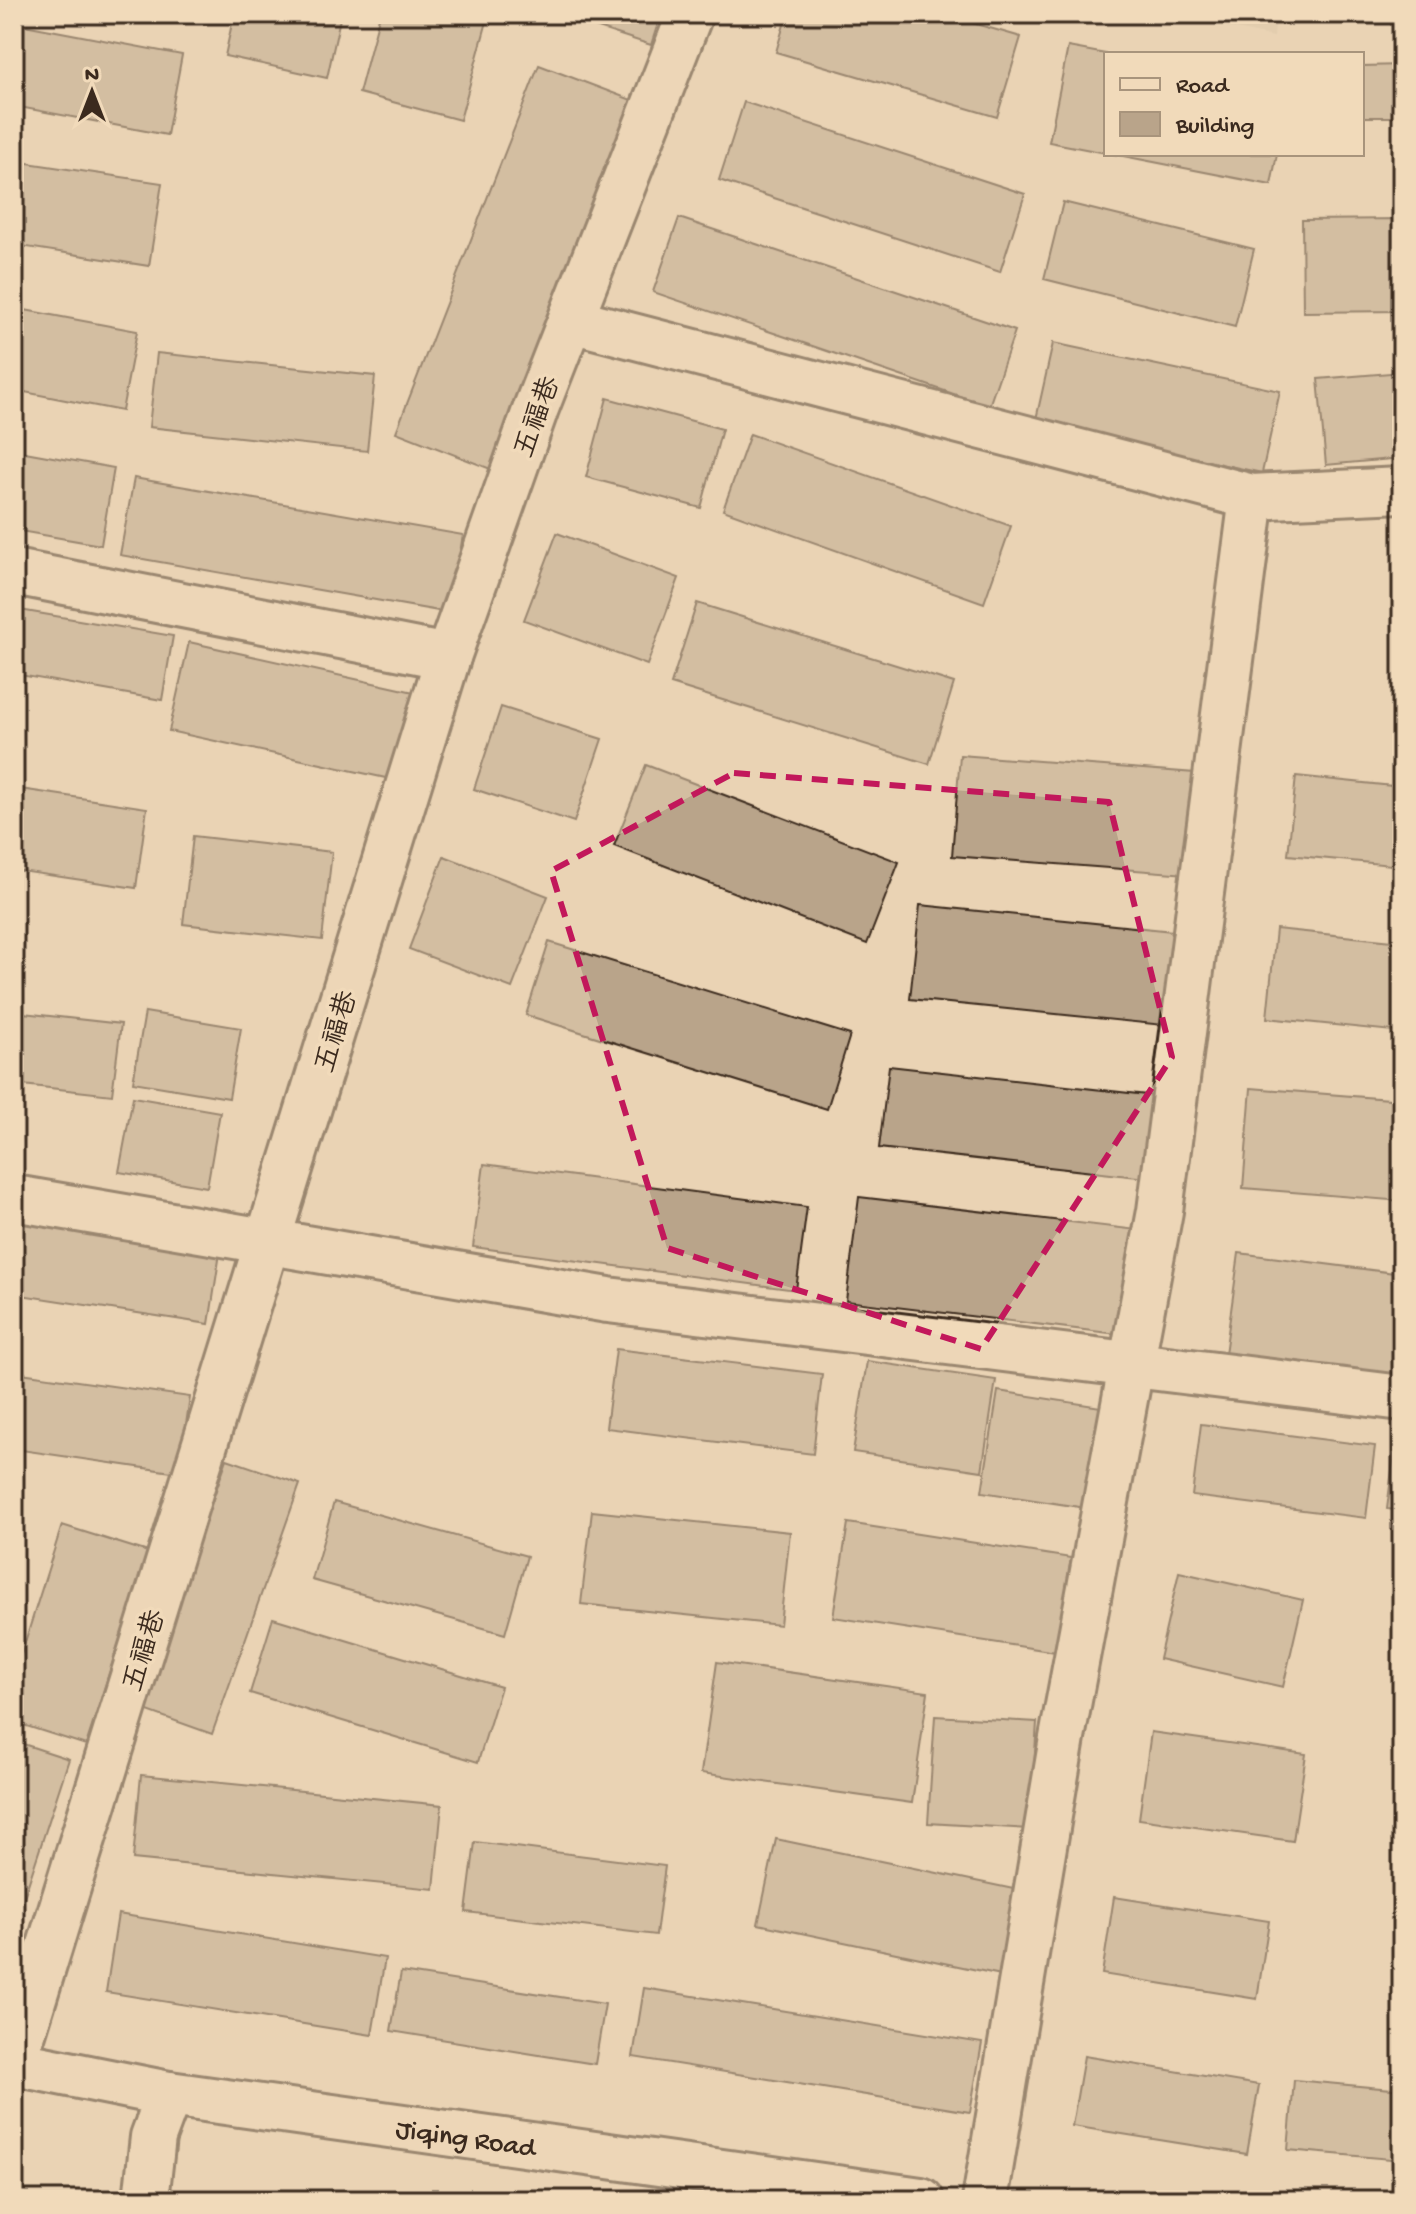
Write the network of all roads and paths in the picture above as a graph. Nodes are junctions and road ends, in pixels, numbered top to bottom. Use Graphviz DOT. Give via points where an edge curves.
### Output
graph roads {
  1 [pos="690,14"];
  2 [pos="571,320"];
  3 [pos="1402,490"];
  4 [pos="1252,497"];
  5 [pos="14,572"];
  6 [pos="448,657"];
  7 [pos="14,1198"];
  8 [pos="268,1244"];
  9 [pos="1132,1362"];
  10 [pos="1402,1398"];
  11 [pos="14,2062"];
  12 [pos="169,2094"];
  13 [pos="146,2200"];
  14 [pos="921,2200"];
  15 [pos="985,2200"];
  1 -- 2 [label="street, 五福巷"];
  2 -- 4 [label="street"];
  2 -- 6 [label="street, 五福巷"];
  3 -- 4 [label="street"];
  4 -- 9 [label="street" via="1160,1211"];
  5 -- 6 [label="street"];
  6 -- 8 [label="street, 五福巷"];
  7 -- 8 [label="street"];
  8 -- 9 [label="street" via="608,1300"];
  8 -- 11 [label="street, 五福巷"];
  9 -- 10 [label="street"];
  9 -- 15 [label="street"];
  11 -- 12 [label="street, Jiqing Road"];
  12 -- 13 [label="street" via="153,2137"];
  12 -- 14 [label="street, Jiqing Road"];
}
